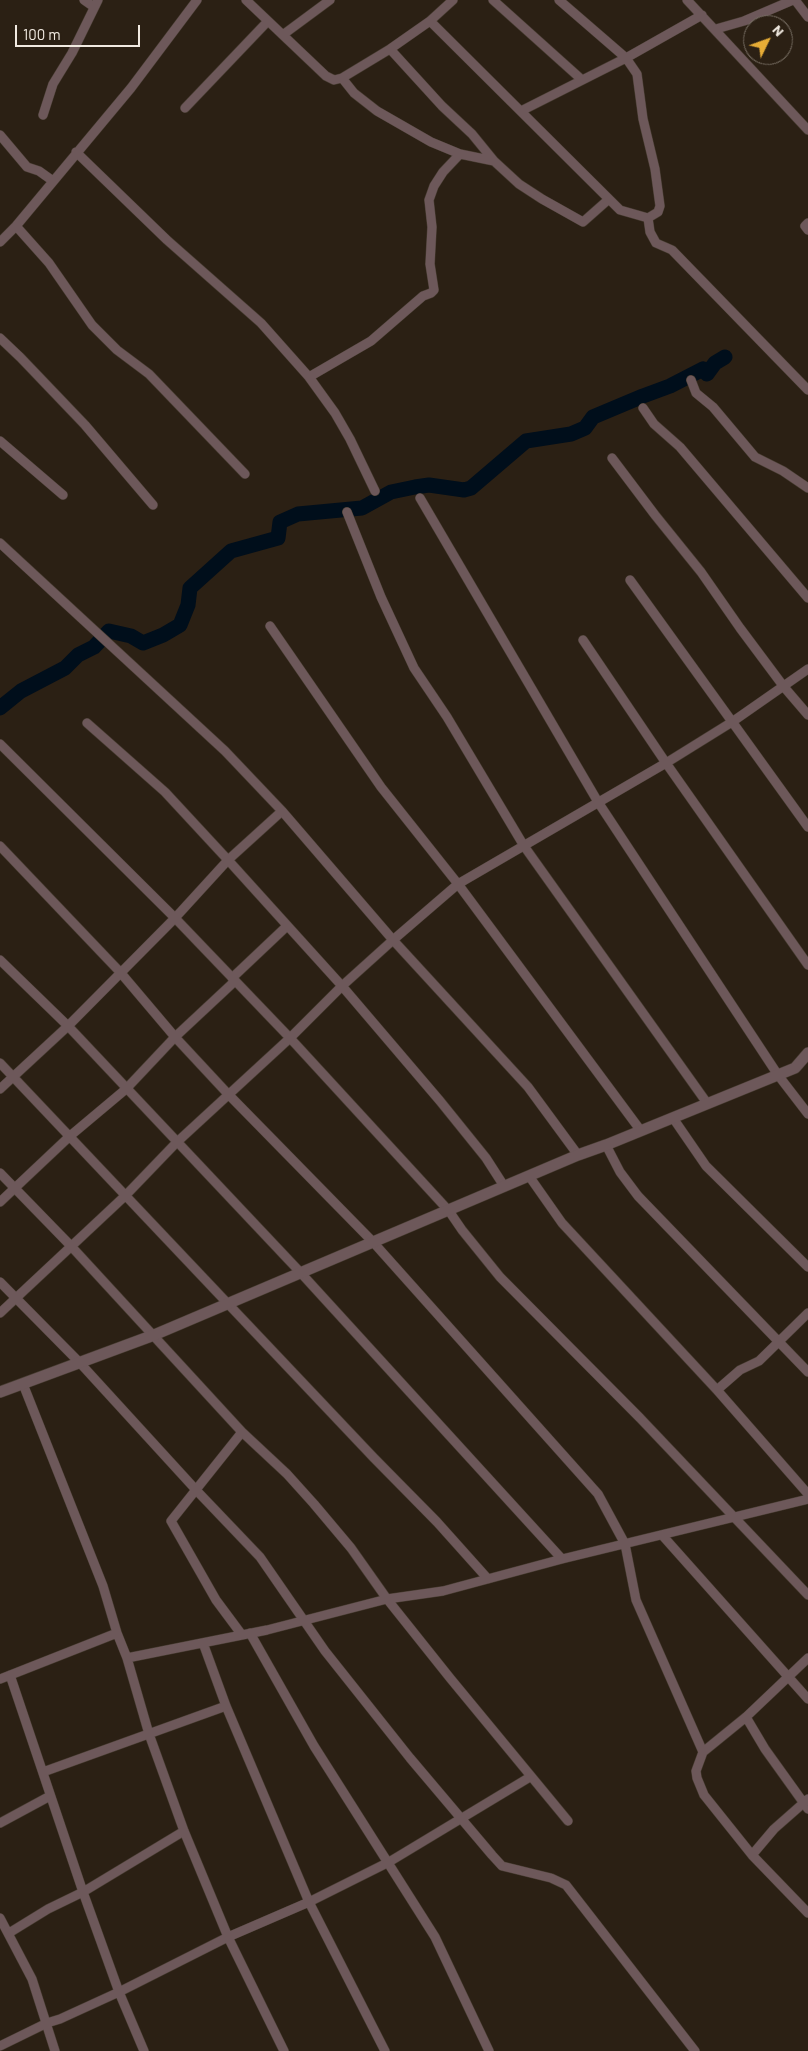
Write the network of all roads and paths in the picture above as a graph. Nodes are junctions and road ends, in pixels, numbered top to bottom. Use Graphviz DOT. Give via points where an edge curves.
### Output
graph roads {
  1 [pos="84,0"];
  2 [pos="197,0"];
  3 [pos="246,0"];
  4 [pos="330,0"];
  5 [pos="453,0"];
  6 [pos="494,0"];
  7 [pos="559,0"];
  8 [pos="687,0"];
  9 [pos="794,0"];
  10 [pos="96,3"];
  11 [pos="702,15"];
  12 [pos="808,17"];
  13 [pos="268,21"];
  14 [pos="430,21"];
  15 [pos="716,29"];
  16 [pos="284,34"];
  17 [pos="390,49"];
  18 [pos="626,58"];
  19 [pos="342,78"];
  20 [pos="581,79"];
  21 [pos="185,108"];
  22 [pos="521,111"];
  23 [pos="43,115"];
  24 [pos="808,130"];
  25 [pos="0,135"];
  26 [pos="76,152"];
  27 [pos="460,154"];
  28 [pos="494,161"];
  29 [pos="53,181"];
  30 [pos="609,199"];
  31 [pos="648,218"];
  32 [pos="808,223"];
  33 [pos="16,226"];
  34 [pos="808,230"];
  35 [pos="2,237"];
  36 [pos="0,338"];
  37 [pos="309,377"];
  38 [pos="691,380"];
  39 [pos="808,390"];
  40 [pos="643,408"];
  41 [pos="0,441"];
  42 [pos="612,458"];
  43 [pos="246,474"];
  44 [pos="808,488"];
  45 [pos="376,491"];
  46 [pos="63,495"];
  47 [pos="420,498"];
  48 [pos="153,505"];
  49 [pos="347,512"];
  50 [pos="0,543"];
  51 [pos="630,580"];
  52 [pos="808,598"];
  53 [pos="270,626"];
  54 [pos="583,640"];
  55 [pos="808,669"];
  56 [pos="784,687"];
  57 [pos="808,715"];
  58 [pos="732,722"];
  59 [pos="87,723"];
  60 [pos="0,744"];
  61 [pos="666,763"];
  62 [pos="598,802"];
  63 [pos="282,811"];
  64 [pos="808,827"];
  65 [pos="0,846"];
  66 [pos="524,846"];
  67 [pos="228,860"];
  68 [pos="458,884"];
  69 [pos="175,918"];
  70 [pos="287,926"];
  71 [pos="393,940"];
  72 [pos="0,960"];
  73 [pos="808,965"];
  74 [pos="120,972"];
  75 [pos="233,979"];
  76 [pos="342,986"];
  77 [pos="68,1026"];
  78 [pos="176,1037"];
  79 [pos="290,1038"];
  80 [pos="808,1053"];
  81 [pos="0,1063"];
  82 [pos="808,1063"];
  83 [pos="796,1068"];
  84 [pos="778,1074"];
  85 [pos="14,1077"];
  86 [pos="0,1089"];
  87 [pos="126,1089"];
  88 [pos="228,1094"];
  89 [pos="708,1103"];
  90 [pos="808,1114"];
  91 [pos="673,1118"];
  92 [pos="641,1131"];
  93 [pos="70,1136"];
  94 [pos="176,1143"];
  95 [pos="606,1145"];
  96 [pos="578,1155"];
  97 [pos="0,1173"];
  98 [pos="529,1176"];
  99 [pos="504,1186"];
  100 [pos="14,1188"];
  101 [pos="126,1195"];
  102 [pos="0,1202"];
  103 [pos="449,1211"];
  104 [pos="373,1242"];
  105 [pos="70,1245"];
  106 [pos="808,1267"];
  107 [pos="300,1272"];
  108 [pos="0,1282"];
  109 [pos="15,1298"];
  110 [pos="228,1303"];
  111 [pos="0,1313"];
  112 [pos="808,1313"];
  113 [pos="154,1336"];
  114 [pos="778,1341"];
  115 [pos="80,1363"];
  116 [pos="808,1372"];
  117 [pos="23,1384"];
  118 [pos="717,1390"];
  119 [pos="0,1392"];
  120 [pos="242,1432"];
  121 [pos="196,1492"];
  122 [pos="808,1494"];
  123 [pos="808,1499"];
  124 [pos="735,1516"];
  125 [pos="662,1535"];
  126 [pos="625,1544"];
  127 [pos="562,1559"];
  128 [pos="488,1579"];
  129 [pos="808,1595"];
  130 [pos="387,1599"];
  131 [pos="302,1620"];
  132 [pos="117,1633"];
  133 [pos="246,1634"];
  134 [pos="203,1643"];
  135 [pos="127,1658"];
  136 [pos="808,1658"];
  137 [pos="10,1675"];
  138 [pos="787,1677"];
  139 [pos="0,1679"];
  140 [pos="808,1699"];
  141 [pos="226,1706"];
  142 [pos="746,1717"];
  143 [pos="149,1734"];
  144 [pos="703,1752"];
  145 [pos="43,1772"];
  146 [pos="530,1777"];
  147 [pos="50,1796"];
  148 [pos="806,1804"];
  149 [pos="460,1818"];
  150 [pos="568,1821"];
  151 [pos="0,1823"];
  152 [pos="184,1831"];
  153 [pos="752,1855"];
  154 [pos="389,1862"];
  155 [pos="83,1892"];
  156 [pos="309,1902"];
  157 [pos="808,1913"];
  158 [pos="0,1918"];
  159 [pos="9,1933"];
  160 [pos="228,1936"];
  161 [pos="119,1992"];
  162 [pos="47,2023"];
  163 [pos="0,2046"];
  164 [pos="55,2051"];
  165 [pos="144,2051"];
  166 [pos="284,2051"];
  167 [pos="385,2051"];
  168 [pos="490,2051"];
  169 [pos="695,2051"];
  1 -- 10 [label="street"];
  2 -- 26 [label="street"];
  3 -- 13 [label="street"];
  4 -- 16 [label="street"];
  5 -- 14 [label="street"];
  6 -- 20 [label="street"];
  7 -- 18 [label="street"];
  8 -- 11 [label="street"];
  9 -- 12 [label="street"];
  9 -- 15 [label="street"];
  10 -- 23 [label="street" via="53,84"];
  11 -- 15 [label="street"];
  11 -- 18 [label="street"];
  13 -- 16 [label="street"];
  13 -- 21 [label="street"];
  14 -- 17 [label="street"];
  14 -- 22 [label="street"];
  15 -- 24 [label="street"];
  16 -- 19 [label="street" via="326,76 334,80"];
  17 -- 19 [label="street"];
  17 -- 28 [label="street"];
  18 -- 20 [label="street"];
  18 -- 31 [label="street" via="637,74 655,169 660,206 658,212"];
  19 -- 27 [label="street" via="354,93 377,111 431,142"];
  20 -- 22 [label="street"];
  22 -- 30 [label="street"];
  25 -- 29 [label="street" via="27,167"];
  26 -- 29 [label="street"];
  26 -- 37 [label="street" via="168,240 244,306"];
  27 -- 28 [label="street"];
  27 -- 37 [label="street" via="443,172 429,200 432,228 430,264 434,290 371,341"];
  28 -- 30 [label="street" via="519,184 582,222"];
  29 -- 33 [label="street"];
  30 -- 31 [label="street" via="620,210"];
  31 -- 39 [label="street" via="656,243 672,250"];
  32 -- 34 [label="street" via="805,226"];
  33 -- 35 [label="street"];
  33 -- 43 [label="street" via="49,263 92,325 117,350 149,374"];
  36 -- 48 [label="street" via="85,425"];
  37 -- 45 [label="street" via="335,413"];
  38 -- 44 [label="street" via="696,393 755,457"];
  40 -- 52 [label="street"];
  41 -- 46 [label="street"];
  42 -- 56 [label="street" via="701,572"];
  47 -- 62 [label="street"];
  49 -- 66 [label="street" via="414,668"];
  50 -- 63 [label="street" via="225,752"];
  51 -- 58 [label="street"];
  53 -- 68 [label="street" via="381,787"];
  54 -- 61 [label="street"];
  55 -- 56 [label="street"];
  56 -- 57 [label="street"];
  56 -- 58 [label="street"];
  58 -- 61 [label="street"];
  58 -- 64 [label="street"];
  59 -- 67 [label="street" via="165,792"];
  60 -- 69 [label="street"];
  61 -- 62 [label="street"];
  61 -- 73 [label="street"];
  62 -- 66 [label="street"];
  62 -- 84 [label="street"];
  63 -- 67 [label="street"];
  63 -- 71 [label="street"];
  65 -- 74 [label="street"];
  66 -- 68 [label="street"];
  66 -- 89 [label="street"];
  67 -- 69 [label="street"];
  67 -- 70 [label="street"];
  68 -- 71 [label="street"];
  68 -- 92 [label="street"];
  69 -- 74 [label="street"];
  69 -- 75 [label="street"];
  70 -- 75 [label="street"];
  70 -- 76 [label="street"];
  71 -- 76 [label="street"];
  71 -- 96 [label="street" via="528,1087"];
  72 -- 77 [label="street"];
  74 -- 77 [label="street"];
  74 -- 78 [label="street"];
  75 -- 78 [label="street"];
  75 -- 79 [label="street"];
  76 -- 79 [label="street"];
  76 -- 99 [label="street" via="486,1158"];
  77 -- 85 [label="street"];
  77 -- 87 [label="street"];
  78 -- 87 [label="street"];
  78 -- 88 [label="street"];
  79 -- 88 [label="street"];
  79 -- 103 [label="street"];
  80 -- 83 [label="street"];
  81 -- 85 [label="street"];
  82 -- 83 [label="street"];
  83 -- 84 [label="street"];
  84 -- 89 [label="street"];
  84 -- 90 [label="street"];
  85 -- 86 [label="street"];
  85 -- 93 [label="street"];
  87 -- 93 [label="street"];
  87 -- 94 [label="street"];
  88 -- 94 [label="street"];
  88 -- 104 [label="street"];
  89 -- 91 [label="street"];
  91 -- 92 [label="street"];
  91 -- 106 [label="street" via="706,1166"];
  92 -- 95 [label="street"];
  93 -- 100 [label="street"];
  93 -- 101 [label="street"];
  94 -- 101 [label="street"];
  94 -- 107 [label="street"];
  95 -- 96 [label="street"];
  95 -- 114 [label="street" via="638,1196"];
  96 -- 98 [label="street"];
  97 -- 100 [label="street"];
  98 -- 99 [label="street"];
  98 -- 118 [label="street" via="562,1224"];
  99 -- 103 [label="street"];
  100 -- 102 [label="street"];
  100 -- 105 [label="street"];
  101 -- 105 [label="street"];
  101 -- 110 [label="street"];
  103 -- 104 [label="street"];
  103 -- 124 [label="street" via="500,1277"];
  104 -- 107 [label="street"];
  104 -- 126 [label="street" via="598,1494"];
  105 -- 109 [label="street"];
  105 -- 113 [label="street"];
  107 -- 110 [label="street"];
  107 -- 127 [label="street"];
  108 -- 109 [label="street"];
  109 -- 111 [label="street"];
  109 -- 115 [label="street"];
  110 -- 113 [label="street"];
  110 -- 128 [label="street"];
  112 -- 114 [label="street"];
  113 -- 115 [label="street"];
  113 -- 120 [label="street"];
  114 -- 116 [label="street"];
  114 -- 118 [label="street" via="759,1361 740,1370"];
  115 -- 117 [label="street"];
  115 -- 121 [label="street"];
  117 -- 119 [label="street"];
  117 -- 132 [label="street" via="102,1586"];
  118 -- 122 [label="street"];
  120 -- 121 [label="street"];
  120 -- 130 [label="street" via="314,1504 351,1548"];
  121 -- 131 [label="street" via="260,1557"];
  121 -- 133 [label="street" via="171,1521 216,1600"];
  123 -- 124 [label="street"];
  124 -- 125 [label="street"];
  124 -- 129 [label="street"];
  125 -- 126 [label="street"];
  125 -- 138 [label="street"];
  126 -- 127 [label="street"];
  126 -- 144 [label="street" via="636,1600"];
  127 -- 128 [label="street"];
  128 -- 130 [label="street" via="443,1591"];
  130 -- 131 [label="street"];
  130 -- 146 [label="street"];
  131 -- 133 [label="street"];
  131 -- 149 [label="street"];
  132 -- 135 [label="street"];
  132 -- 137 [label="street"];
  133 -- 134 [label="street"];
  133 -- 154 [label="street"];
  134 -- 135 [label="street"];
  134 -- 141 [label="street"];
  135 -- 143 [label="street"];
  136 -- 138 [label="street"];
  137 -- 139 [label="street"];
  137 -- 145 [label="street"];
  138 -- 140 [label="street"];
  138 -- 142 [label="street"];
  141 -- 143 [label="street"];
  141 -- 156 [label="street"];
  142 -- 144 [label="street"];
  142 -- 148 [label="street"];
  143 -- 145 [label="street"];
  143 -- 152 [label="street"];
  144 -- 153 [label="street" via="696,1771 704,1795"];
  145 -- 147 [label="street"];
  146 -- 149 [label="street"];
  146 -- 150 [label="street"];
  147 -- 151 [label="street"];
  147 -- 155 [label="street"];
  148 -- 153 [label="street" via="774,1830"];
  149 -- 154 [label="street"];
  149 -- 169 [label="street" via="502,1866 566,1885"];
  152 -- 155 [label="street"];
  152 -- 160 [label="street"];
  153 -- 157 [label="street"];
  154 -- 156 [label="street"];
  154 -- 168 [label="street" via="435,1938"];
  155 -- 159 [label="street"];
  155 -- 161 [label="street"];
  156 -- 160 [label="street"];
  156 -- 167 [label="street"];
  158 -- 159 [label="street"];
  159 -- 162 [label="street" via="32,1980"];
  160 -- 161 [label="street"];
  160 -- 166 [label="street"];
  161 -- 162 [label="street"];
  161 -- 165 [label="street"];
  162 -- 163 [label="street"];
  162 -- 164 [label="street"];
}
